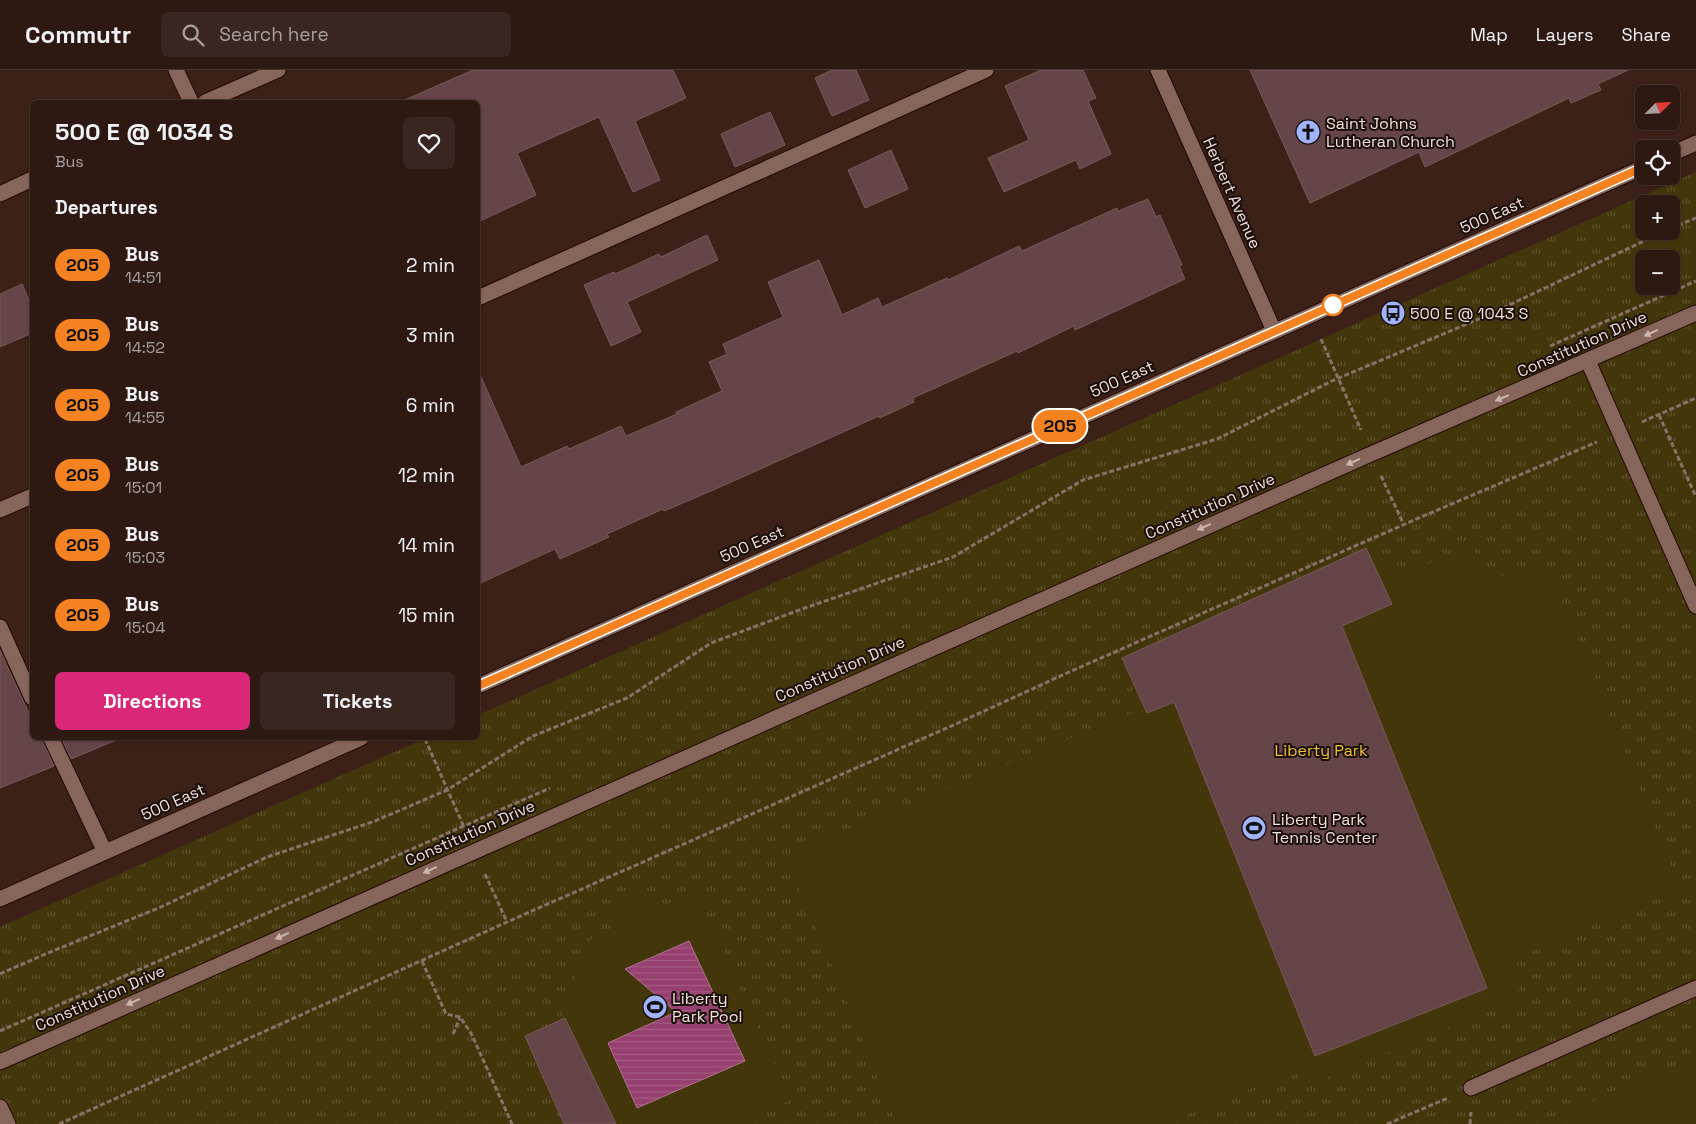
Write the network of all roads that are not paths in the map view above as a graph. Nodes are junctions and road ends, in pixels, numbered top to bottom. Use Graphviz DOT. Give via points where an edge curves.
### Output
graph roads {
  1 [pos="176,70"];
  2 [pos="278,70"];
  3 [pos="986,70"];
  4 [pos="1158,70"];
  5 [pos="190,100"];
  6 [pos="210,100"];
  7 [pos="1696,143"];
  8 [pos="1680,150"];
  9 [pos="1635,171"];
  10 [pos="30,180"];
  11 [pos="0,194"];
  12 [pos="480,297"];
  13 [pos="1696,313"];
  14 [pos="1274,331"];
  15 [pos="1588,361"];
  16 [pos="30,497"];
  17 [pos="0,510"];
  18 [pos="1696,606"];
  19 [pos="0,627"];
  20 [pos="480,685"];
  21 [pos="30,694"];
  22 [pos="52,740"];
  23 [pos="357,740"];
  24 [pos="105,852"];
  25 [pos="0,898"];
  26 [pos="1696,988"];
  27 [pos="0,1062"];
  28 [pos="1471,1088"];
  29 [pos="0,1107"];
  30 [pos="8,1124"];
  1 -- 5 [label="street"];
  2 -- 6 [label="street"];
  3 -- 12 [label="street"];
  4 -- 14 [label="street, Herbert Avenue"];
  7 -- 8 [label="street"];
  9 -- 14 [label="street, 500 East"];
  10 -- 11 [label="street"];
  13 -- 15 [label="street, Constitution Drive, one-way"];
  14 -- 20 [label="street, 500 East"];
  15 -- 18 [label="street"];
  15 -- 27 [label="street, Constitution Drive, one-way" via="1362,458"];
  16 -- 17 [label="street"];
  19 -- 21 [label="street"];
  22 -- 24 [label="street"];
  23 -- 24 [label="street, 500 East"];
  24 -- 25 [label="street, 500 East"];
  26 -- 28 [label="street"];
  29 -- 30 [label="street"];
}
